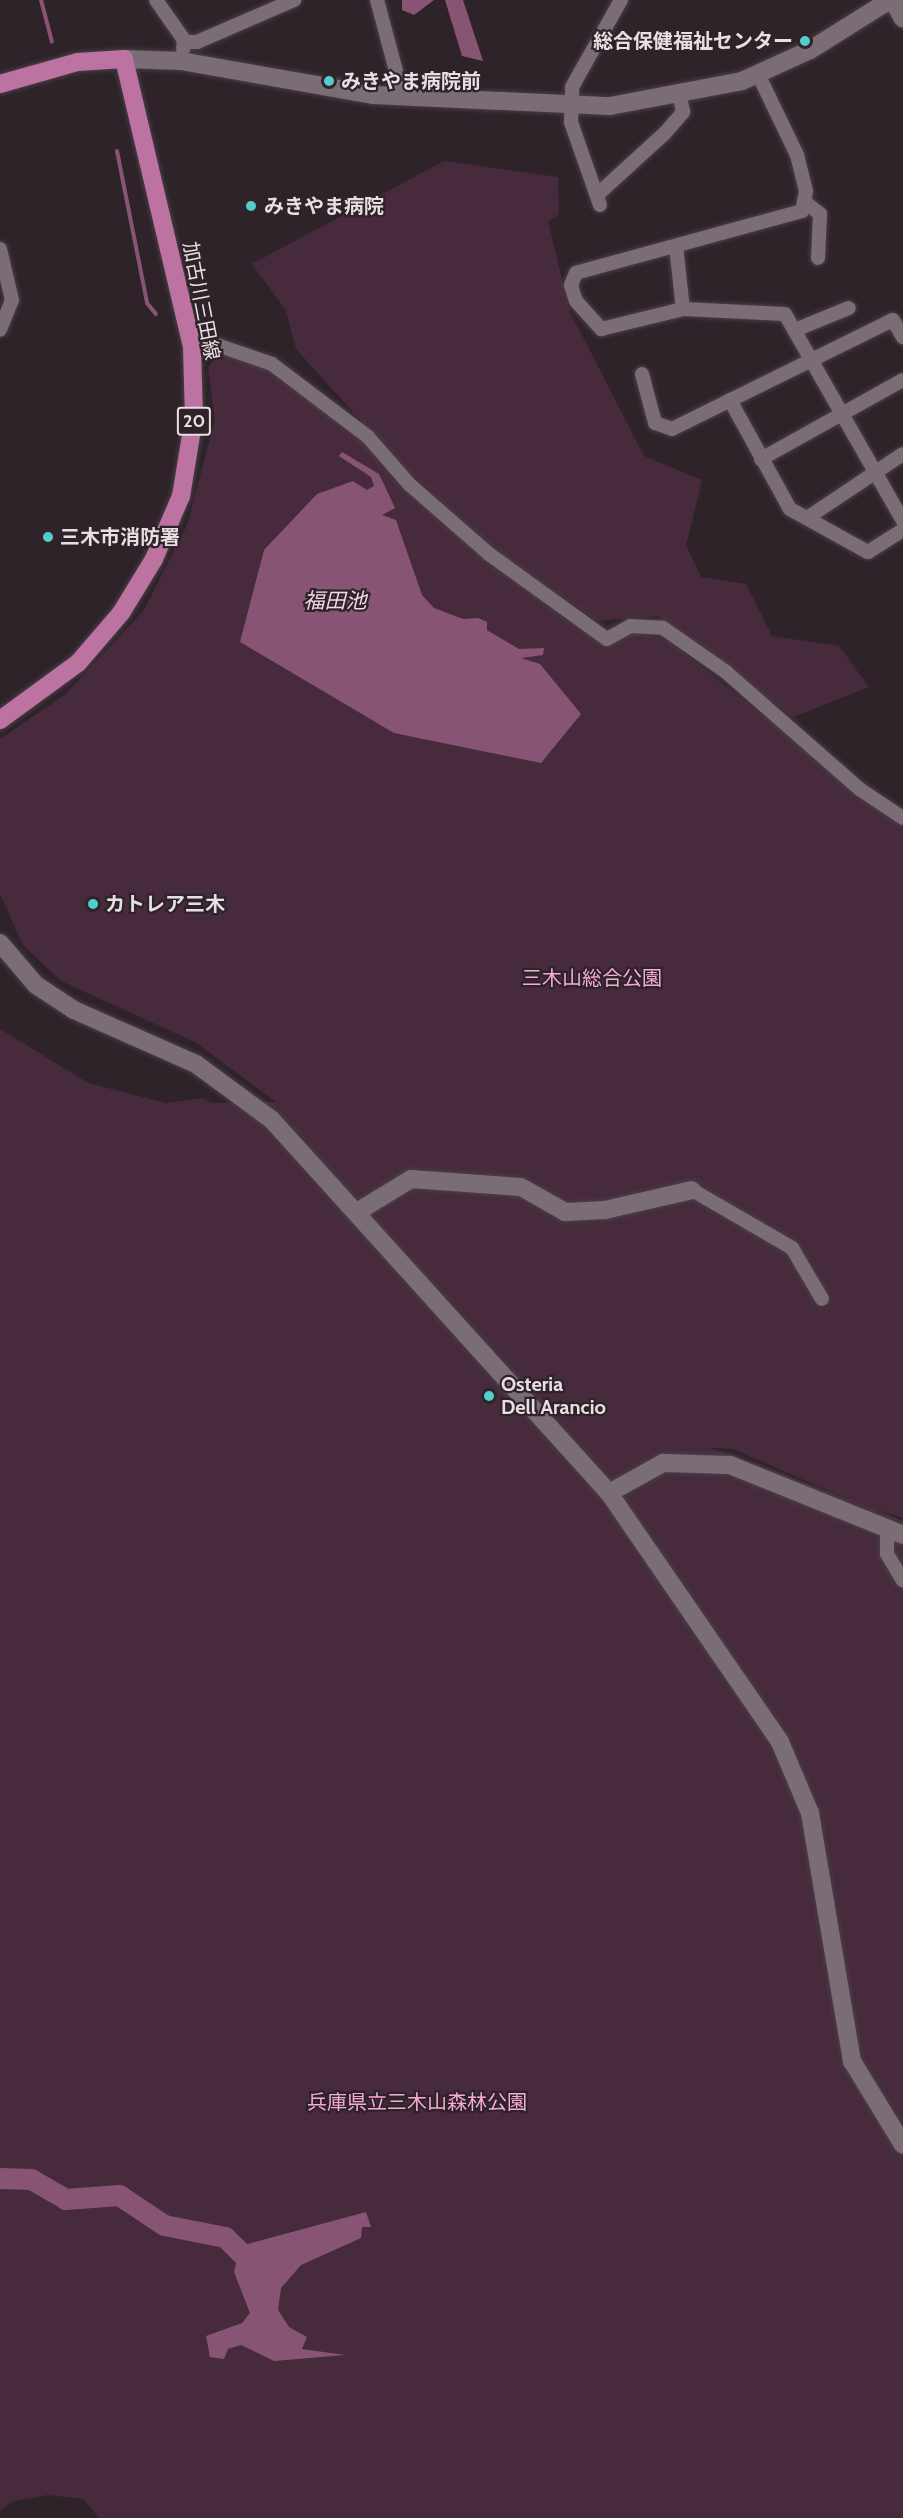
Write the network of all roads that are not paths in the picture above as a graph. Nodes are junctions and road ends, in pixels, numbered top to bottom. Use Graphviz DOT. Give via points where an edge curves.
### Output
graph roads {
  1 [pos="156,0"];
  2 [pos="294,0"];
  3 [pos="377,0"];
  4 [pos="621,0"];
  5 [pos="891,0"];
  6 [pos="903,19"];
  7 [pos="184,42"];
  8 [pos="124,58"];
  9 [pos="181,61"];
  10 [pos="758,74"];
  11 [pos="0,84"];
  12 [pos="680,96"];
  13 [pos="403,97"];
  14 [pos="571,106"];
  15 [pos="806,203"];
  16 [pos="676,246"];
  17 [pos="0,249"];
  18 [pos="818,258"];
  19 [pos="849,308"];
  20 [pos="683,309"];
  21 [pos="0,330"];
  22 [pos="795,330"];
  23 [pos="903,337"];
  24 [pos="192,347"];
  25 [pos="812,360"];
  26 [pos="642,375"];
  27 [pos="903,381"];
  28 [pos="730,400"];
  29 [pos="842,414"];
  30 [pos="903,454"];
  31 [pos="761,459"];
  32 [pos="875,471"];
  33 [pos="807,519"];
  34 [pos="903,521"];
  35 [pos="903,530"];
  36 [pos="0,720"];
  37 [pos="903,818"];
  38 [pos="0,943"];
  39 [pos="692,1190"];
  40 [pos="357,1212"];
  41 [pos="822,1299"];
  42 [pos="609,1493"];
  43 [pos="895,1533"];
  44 [pos="903,1581"];
  45 [pos="903,2145"];
  1 -- 7 [label="street"];
  2 -- 7 [label="street" via="197,42"];
  3 -- 13 [label="street"];
  4 -- 14 [label="street" via="572,87"];
  5 -- 6 [label="street"];
  5 -- 10 [label="street" via="810,50"];
  7 -- 9 [label="street"];
  8 -- 9 [label="street"];
  8 -- 11 [label="main road" via="78,62"];
  8 -- 24 [label="main road, 加古川三田線 / 20"];
  9 -- 13 [label="street" via="243,76"];
  10 -- 12 [label="street"];
  10 -- 15 [label="street" via="797,155"];
  12 -- 14 [label="street"];
  12 -- 14 [label="street" via="683,112 598,200 571,122"];
  13 -- 14 [label="street"];
  15 -- 16 [label="street" via="802,211"];
  15 -- 18 [label="street" via="820,214"];
  16 -- 20 [label="street"];
  16 -- 20 [label="street" via="576,273 571,285 576,301 602,329"];
  17 -- 21 [label="street" via="12,300"];
  19 -- 22 [label="street"];
  20 -- 22 [label="street" via="785,314"];
  22 -- 25 [label="street"];
  23 -- 25 [label="street" via="893,320"];
  24 -- 36 [label="main road, 加古川三田線 / 20" via="194,417 181,496 154,559 121,614 78,663"];
  24 -- 37 [label="street" via="217,345 272,364 368,437 409,484 489,554 607,639 630,626 663,628 726,672 861,790"];
  25 -- 28 [label="street"];
  25 -- 29 [label="street"];
  26 -- 28 [label="street" via="660,429 672,429"];
  27 -- 29 [label="street"];
  28 -- 31 [label="street"];
  29 -- 31 [label="street"];
  29 -- 32 [label="street"];
  30 -- 32 [label="street"];
  31 -- 33 [label="street" via="790,509"];
  32 -- 33 [label="street"];
  32 -- 34 [label="street"];
  33 -- 35 [label="street" via="868,552"];
  38 -- 40 [label="street" via="36,985 74,1010 196,1064 271,1119"];
  39 -- 40 [label="street" via="605,1210 565,1212 521,1187 411,1179"];
  39 -- 41 [label="street" via="792,1248"];
  40 -- 42 [label="street"];
  42 -- 43 [label="street" via="663,1463 730,1465"];
  42 -- 45 [label="street" via="780,1742 810,1814 852,2061"];
  43 -- 44 [label="street" via="887,1554"];
}
